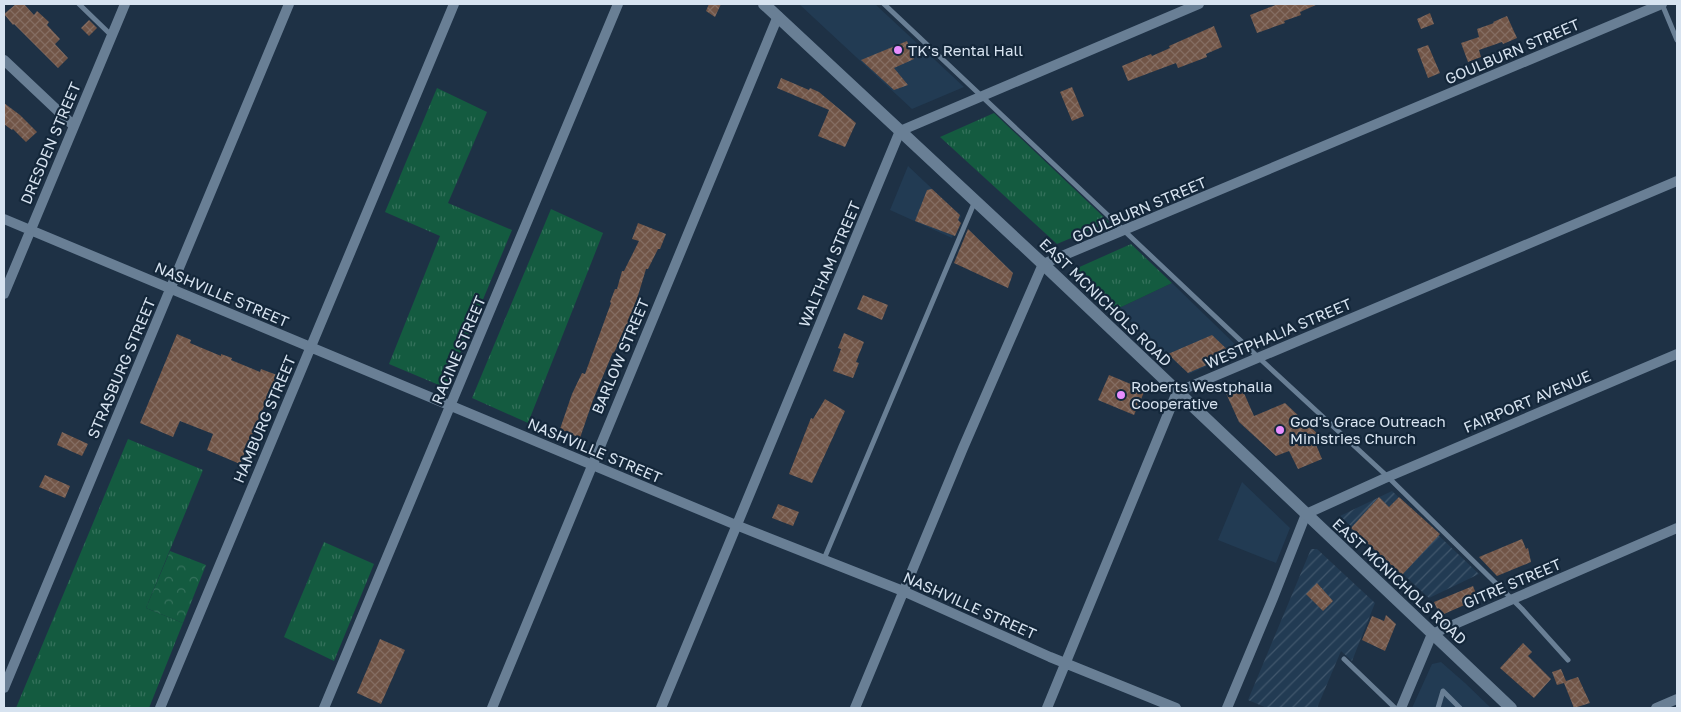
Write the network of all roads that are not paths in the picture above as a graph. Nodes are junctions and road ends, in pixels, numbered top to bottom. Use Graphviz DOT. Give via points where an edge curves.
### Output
graph roads {
  1 [pos="79,4"];
  2 [pos="125,4"];
  3 [pos="289,4"];
  4 [pos="454,4"];
  5 [pos="618,4"];
  6 [pos="764,4"];
  7 [pos="884,4"];
  8 [pos="1199,4"];
  9 [pos="1662,4"];
  10 [pos="778,16"];
  11 [pos="112,35"];
  12 [pos="1677,40"];
  13 [pos="4,60"];
  14 [pos="983,96"];
  15 [pos="74,126"];
  16 [pos="900,131"];
  17 [pos="1677,181"];
  18 [pos="975,200"];
  19 [pos="4,219"];
  20 [pos="30,230"];
  21 [pos="1125,231"];
  22 [pos="1043,264"];
  23 [pos="170,289"];
  24 [pos="4,294"];
  25 [pos="310,348"];
  26 [pos="1677,354"];
  27 [pos="1258,357"];
  28 [pos="1177,392"];
  29 [pos="451,406"];
  30 [pos="591,465"];
  31 [pos="1388,476"];
  32 [pos="1306,514"];
  33 [pos="736,525"];
  34 [pos="1677,528"];
  35 [pos="824,560"];
  36 [pos="904,591"];
  37 [pos="1512,598"];
  38 [pos="1432,634"];
  39 [pos="1344,659"];
  40 [pos="1568,660"];
  41 [pos="1065,663"];
  42 [pos="4,688"];
  43 [pos="1677,699"];
  44 [pos="160,708"];
  45 [pos="324,708"];
  46 [pos="492,708"];
  47 [pos="661,708"];
  48 [pos="855,708"];
  49 [pos="1047,708"];
  50 [pos="1176,708"];
  51 [pos="1227,708"];
  52 [pos="1395,708"];
  53 [pos="1401,708"];
  54 [pos="1438,708"];
  55 [pos="1460,708"];
  56 [pos="1511,708"];
  57 [pos="1656,708"];
  1 -- 11 [label="lane"];
  2 -- 11 [label="street, DRESDEN STREET"];
  3 -- 23 [label="street, STRASBURG STREET"];
  4 -- 25 [label="street, HAMBURG STREET"];
  5 -- 29 [label="street, RACINE STREET"];
  6 -- 10 [label="street, EAST MCNICHOLS ROAD"];
  7 -- 14 [label="lane"];
  8 -- 14 [label="street"];
  9 -- 12 [label="lane"];
  9 -- 21 [label="street, GOULBURN STREET"];
  10 -- 16 [label="street, EAST MCNICHOLS ROAD"];
  10 -- 30 [label="street, BARLOW STREET"];
  11 -- 15 [label="street, DRESDEN STREET"];
  13 -- 15 [label="street"];
  14 -- 16 [label="street"];
  14 -- 21 [label="lane"];
  15 -- 20 [label="street, DRESDEN STREET"];
  16 -- 18 [label="street, EAST MCNICHOLS ROAD"];
  16 -- 33 [label="street, WALTHAM STREET"];
  17 -- 27 [label="street, WESTPHALIA STREET"];
  18 -- 22 [label="street, EAST MCNICHOLS ROAD"];
  18 -- 35 [label="lane"];
  19 -- 20 [label="street, NASHVILLE STREET"];
  20 -- 23 [label="street, NASHVILLE STREET"];
  20 -- 24 [label="street, DRESDEN STREET"];
  21 -- 22 [label="street, GOULBURN STREET"];
  21 -- 27 [label="lane"];
  22 -- 28 [label="street, EAST MCNICHOLS ROAD"];
  22 -- 36 [label="street"];
  23 -- 25 [label="street, NASHVILLE STREET"];
  23 -- 42 [label="street, STRASBURG STREET"];
  25 -- 29 [label="street, NASHVILLE STREET"];
  25 -- 44 [label="street, HAMBURG STREET"];
  26 -- 31 [label="street, FAIRPORT AVENUE"];
  27 -- 28 [label="street, WESTPHALIA STREET"];
  27 -- 31 [label="lane"];
  28 -- 32 [label="street, EAST MCNICHOLS ROAD"];
  28 -- 41 [label="street"];
  29 -- 30 [label="street, NASHVILLE STREET"];
  29 -- 45 [label="street, RACINE STREET"];
  30 -- 33 [label="street, NASHVILLE STREET"];
  30 -- 46 [label="street, BARLOW STREET"];
  31 -- 32 [label="street, FAIRPORT AVENUE"];
  31 -- 37 [label="lane"];
  32 -- 38 [label="street, EAST MCNICHOLS ROAD"];
  32 -- 51 [label="street"];
  33 -- 35 [label="street, NASHVILLE STREET"];
  33 -- 47 [label="street, WALTHAM STREET"];
  34 -- 37 [label="street, GITRE STREET"];
  35 -- 36 [label="street, NASHVILLE STREET"];
  36 -- 41 [label="street, NASHVILLE STREET"];
  36 -- 48 [label="street"];
  37 -- 38 [label="street, GITRE STREET"];
  37 -- 40 [label="lane"];
  38 -- 53 [label="street"];
  38 -- 56 [label="street, EAST MCNICHOLS ROAD"];
  39 -- 52 [label="lane"];
  41 -- 49 [label="street"];
  41 -- 50 [label="street, NASHVILLE STREET"];
  43 -- 57 [label="street"];
  54 -- 55 [label="lane" via="1443,691"];
}
